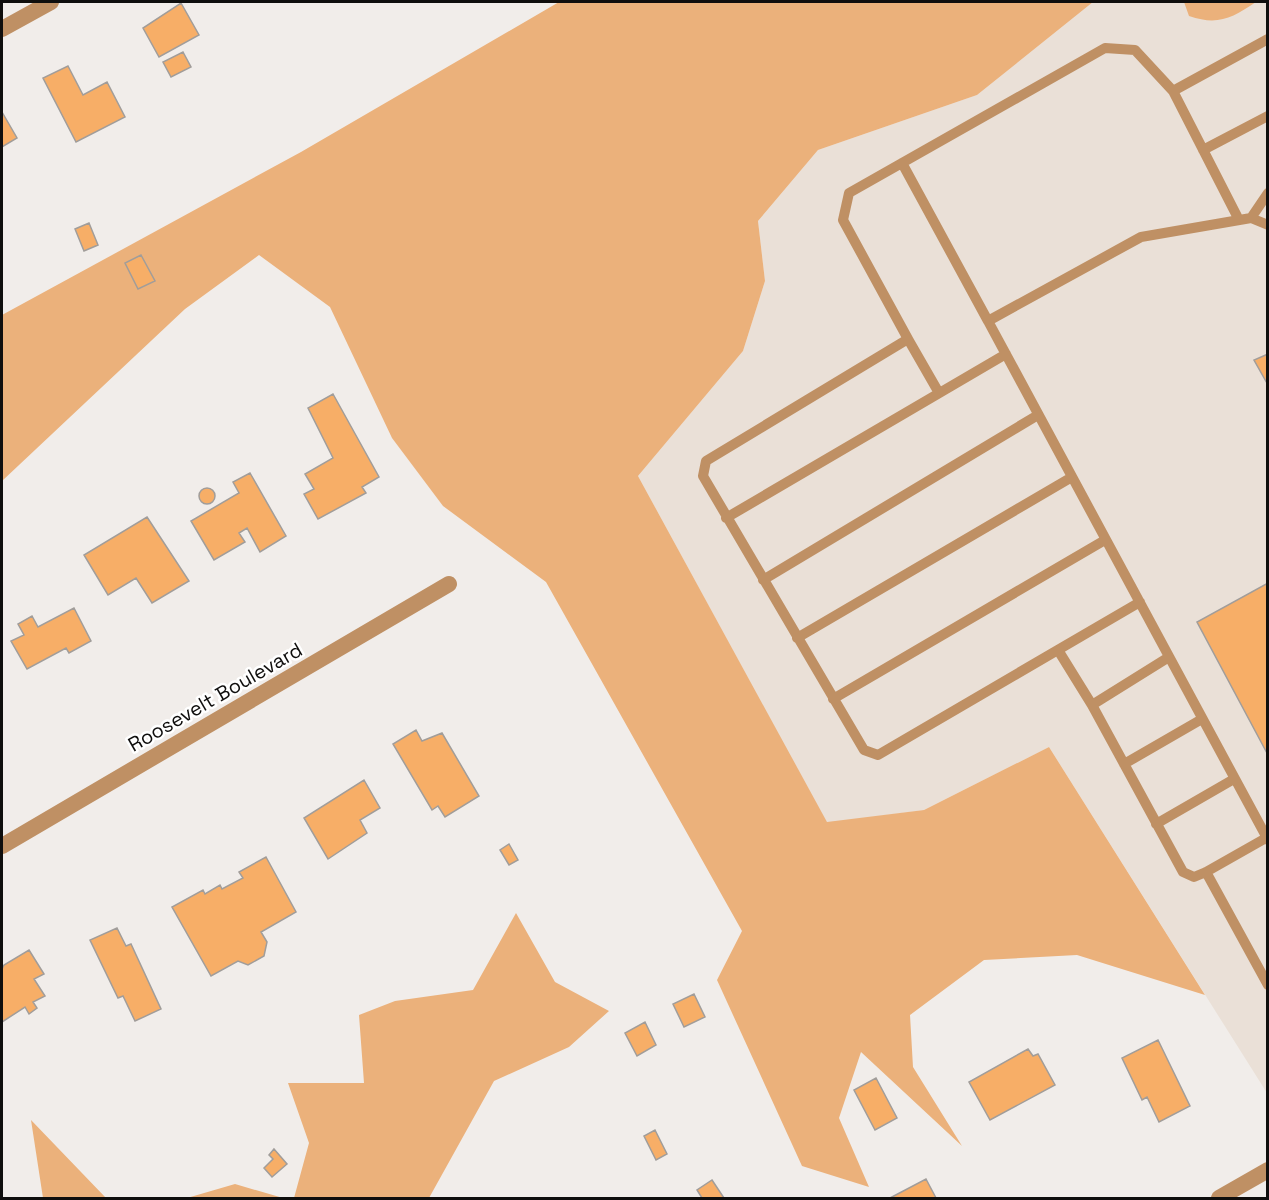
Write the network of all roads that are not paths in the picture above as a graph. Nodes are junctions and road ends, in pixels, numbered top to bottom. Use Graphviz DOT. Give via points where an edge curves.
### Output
graph roads {
  1 [pos="51,2"];
  2 [pos="2,29"];
  3 [pos="1268,39"];
  4 [pos="1173,91"];
  5 [pos="1268,116"];
  6 [pos="1203,150"];
  7 [pos="902,164"];
  8 [pos="1268,193"];
  9 [pos="1251,218"];
  10 [pos="1239,220"];
  11 [pos="1268,225"];
  12 [pos="988,321"];
  13 [pos="908,339"];
  14 [pos="1006,354"];
  15 [pos="939,393"];
  16 [pos="1038,415"];
  17 [pos="1071,477"];
  18 [pos="726,518"];
  19 [pos="1105,540"];
  20 [pos="763,580"];
  21 [pos="449,584"];
  22 [pos="1140,602"];
  23 [pos="797,638"];
  24 [pos="1058,650"];
  25 [pos="1169,657"];
  26 [pos="833,699"];
  27 [pos="1092,705"];
  28 [pos="1202,719"];
  29 [pos="1124,764"];
  30 [pos="1234,779"];
  31 [pos="1156,824"];
  32 [pos="1267,839"];
  33 [pos="2,846"];
  34 [pos="1206,873"];
  35 [pos="1268,985"];
  36 [pos="1268,1170"];
  37 [pos="1219,1198"];
  1 -- 2 [label="street"];
  3 -- 4 [label="lane"];
  4 -- 6 [label="lane"];
  4 -- 7 [label="lane" via="1135,50 1105,48"];
  5 -- 6 [label="lane"];
  6 -- 10 [label="lane"];
  7 -- 12 [label="lane"];
  7 -- 13 [label="lane" via="849,193 843,220"];
  8 -- 9 [label="lane"];
  9 -- 10 [label="lane"];
  9 -- 11 [label="lane"];
  10 -- 12 [label="lane" via="1141,237"];
  12 -- 14 [label="lane"];
  13 -- 15 [label="lane"];
  13 -- 18 [label="lane" via="706,461 703,476"];
  14 -- 15 [label="lane"];
  14 -- 16 [label="lane"];
  15 -- 18 [label="lane"];
  16 -- 17 [label="lane"];
  16 -- 20 [label="lane"];
  17 -- 19 [label="lane"];
  17 -- 23 [label="lane"];
  18 -- 20 [label="lane"];
  19 -- 22 [label="lane"];
  19 -- 26 [label="lane"];
  20 -- 23 [label="lane"];
  21 -- 33 [label="street, Roosevelt Boulevard"];
  22 -- 24 [label="lane"];
  22 -- 25 [label="lane"];
  23 -- 26 [label="lane"];
  24 -- 26 [label="lane" via="878,755 864,750"];
  24 -- 27 [label="lane"];
  25 -- 27 [label="lane"];
  25 -- 28 [label="lane"];
  27 -- 29 [label="lane"];
  28 -- 29 [label="lane"];
  28 -- 30 [label="lane"];
  29 -- 31 [label="lane"];
  30 -- 31 [label="lane"];
  30 -- 32 [label="lane"];
  31 -- 34 [label="lane" via="1183,872 1194,877"];
  32 -- 34 [label="lane"];
  34 -- 35 [label="lane"];
  36 -- 37 [label="street"];
}
